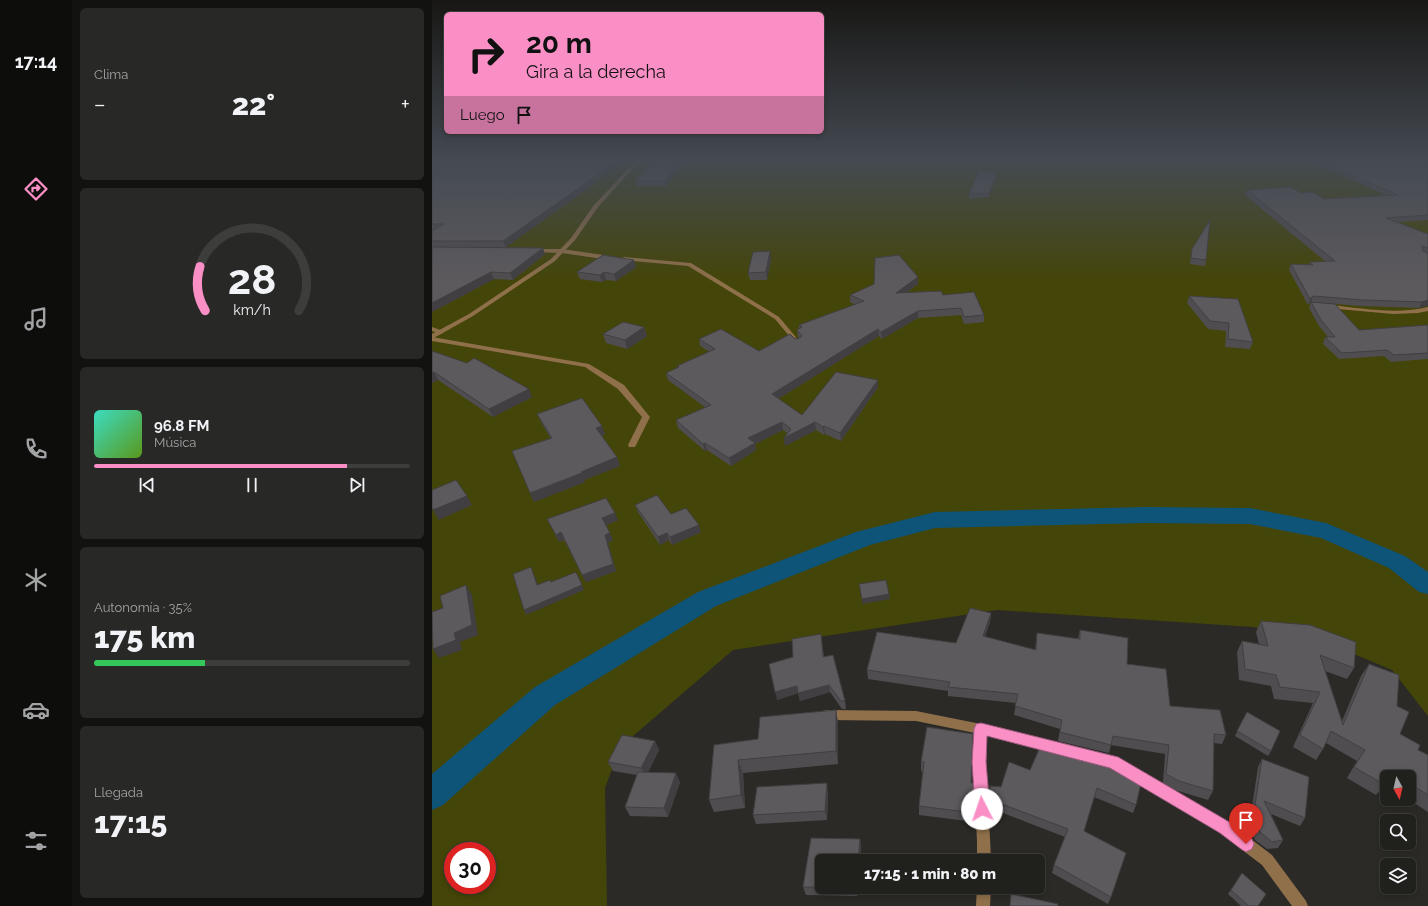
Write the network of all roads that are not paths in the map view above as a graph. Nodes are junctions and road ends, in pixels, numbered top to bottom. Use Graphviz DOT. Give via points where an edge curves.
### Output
graph roads {
  1 [pos="601,200"];
  2 [pos="524,251"];
  3 [pos="562,251"];
  4 [pos="1322,306"];
  5 [pos="1428,309"];
  6 [pos="432,329"];
  7 [pos="441,332"];
  8 [pos="432,338"];
  9 [pos="798,343"];
  10 [pos="632,445"];
  11 [pos="812,716"];
  12 [pos="981,729"];
  13 [pos="1074,752"];
  14 [pos="1090,756"];
  15 [pos="984,854"];
  16 [pos="984,894"];
  17 [pos="983,906"];
  18 [pos="1301,906"];
  1 -- 3 [label="street"];
  2 -- 3 [label="street"];
  3 -- 7 [label="street" via="547,264 471,315"];
  3 -- 9 [label="street" via="688,264 777,318"];
  4 -- 5 [label="street" via="1402,312"];
  6 -- 7 [label="street"];
  7 -- 8 [label="street"];
  8 -- 10 [label="street" via="587,365 621,387 646,417"];
  11 -- 12 [label="street" via="916,716"];
  12 -- 13 [label="street"];
  12 -- 15 [label="street" via="979,762"];
  14 -- 18 [label="street" via="1113,762 1226,828 1267,860"];
  16 -- 17 [label="street"];
}
